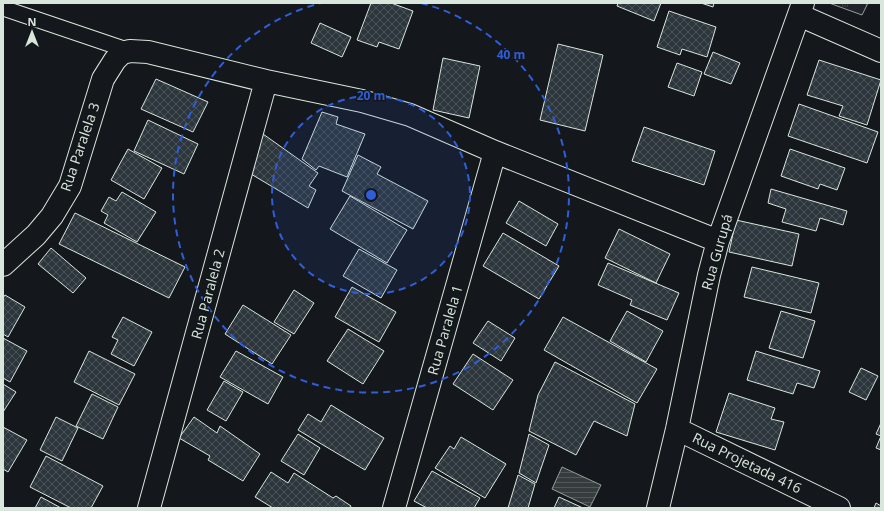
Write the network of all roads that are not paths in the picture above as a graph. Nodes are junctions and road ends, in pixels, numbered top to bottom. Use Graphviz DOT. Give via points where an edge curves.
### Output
graph roads {
  1 [pos="3,8"];
  2 [pos="801,9"];
  3 [pos="878,43"];
  4 [pos="130,51"];
  5 [pos="266,81"];
  6 [pos="495,152"];
  7 [pos="718,241"];
  8 [pos="3,265"];
  9 [pos="677,429"];
  10 [pos="149,508"];
  11 [pos="394,508"];
  12 [pos="658,508"];
  13 [pos="839,508"];
  1 -- 4 [label="lane"];
  2 -- 3 [label="street"];
  2 -- 7 [label="street, Rua Gurupá"];
  4 -- 5 [label="street" via="148,52"];
  4 -- 8 [label="street, Rua Paralela 3" via="115,60 103,79 70,186 52,216 36,235"];
  5 -- 6 [label="street" via="362,101 410,115"];
  5 -- 10 [label="street, Rua Paralela 2"];
  6 -- 7 [label="street"];
  6 -- 11 [label="street, Rua Paralela 1"];
  7 -- 9 [label="street, Rua Gurupá"];
  9 -- 12 [label="street, Rua Gurupá"];
  9 -- 13 [label="street, Rua Projetada 416"];
}
